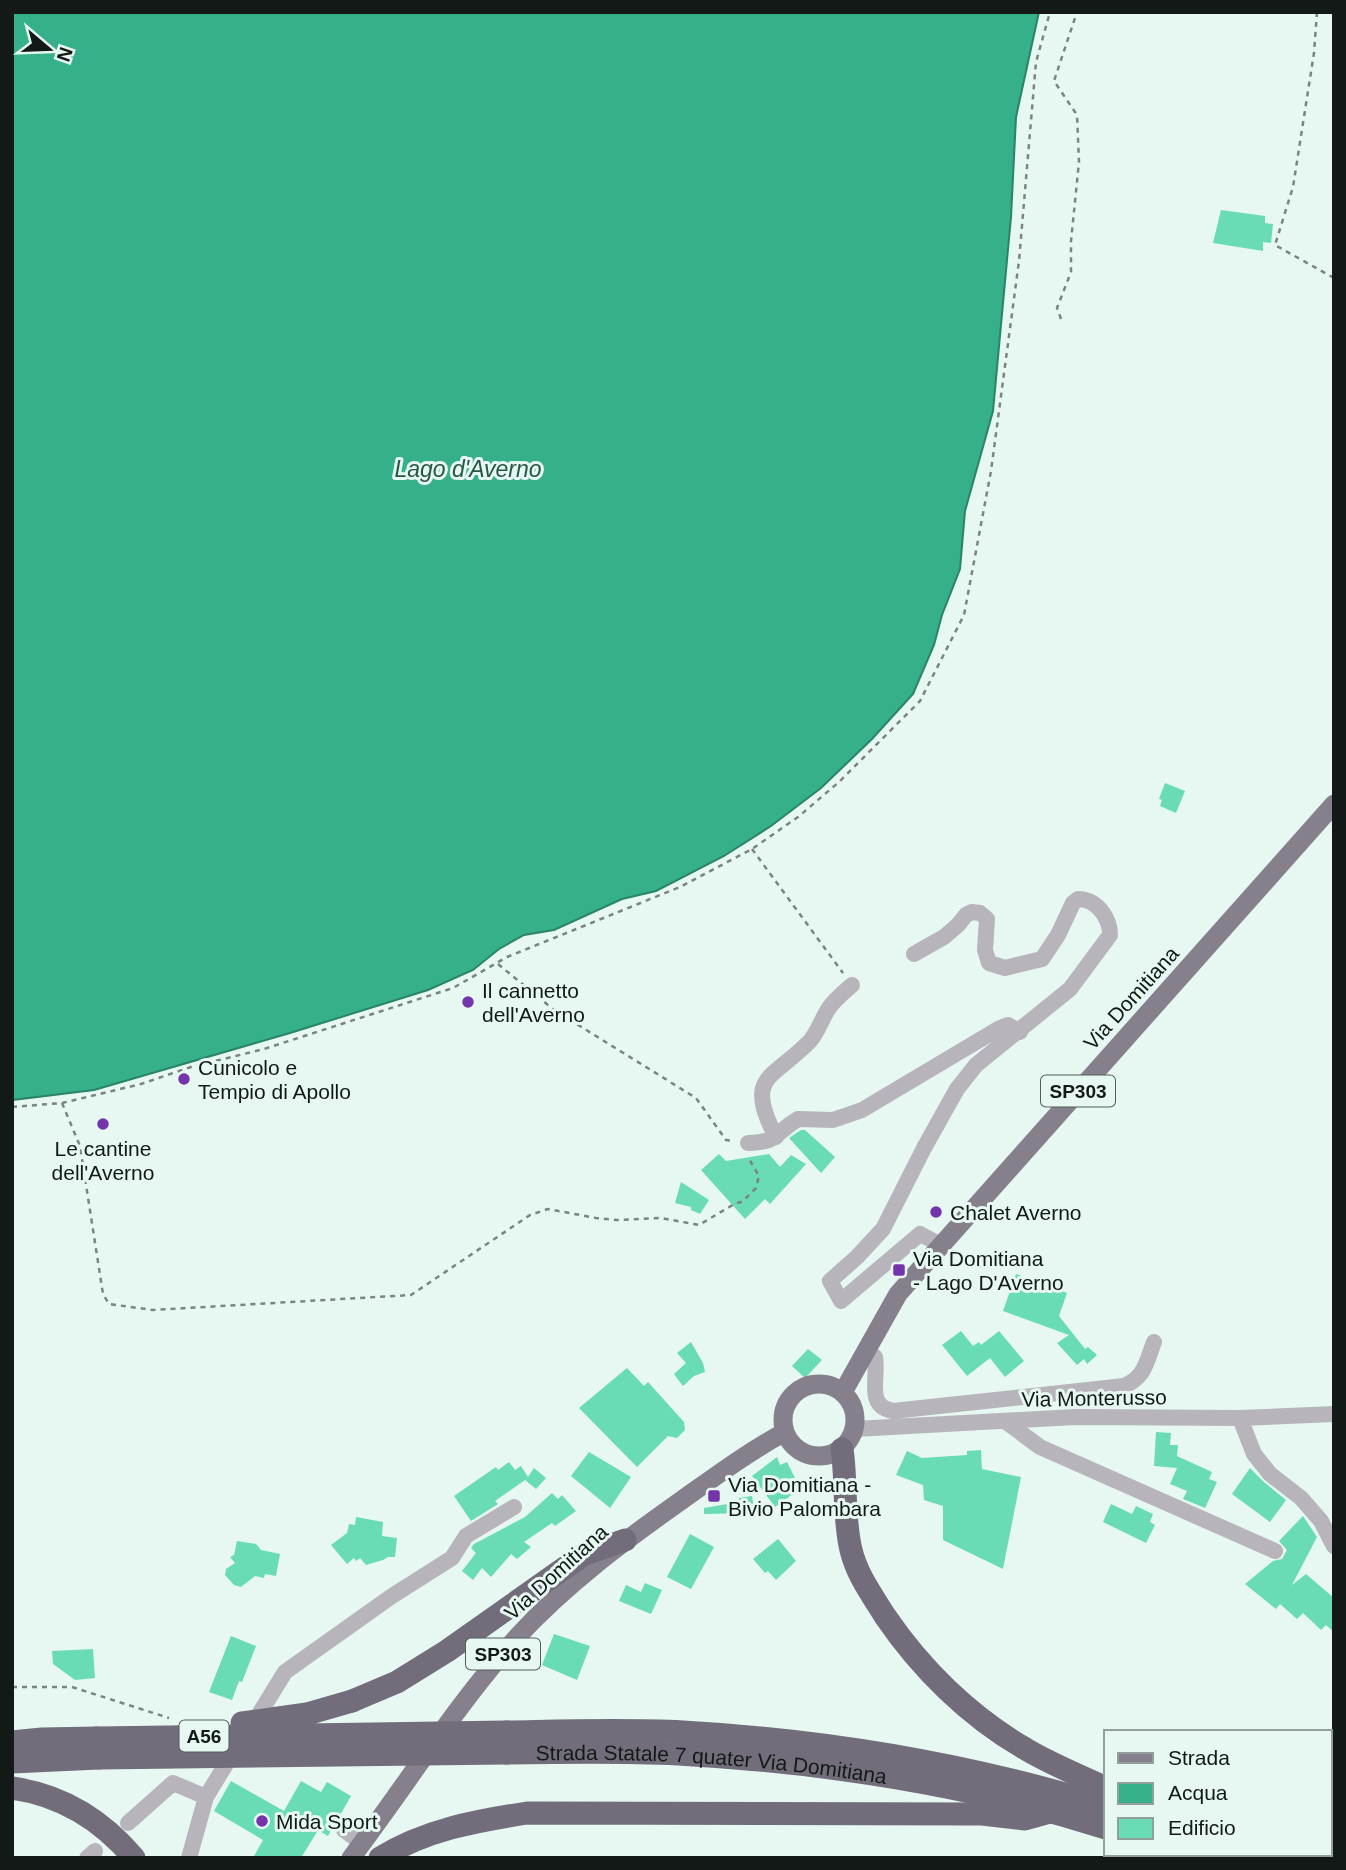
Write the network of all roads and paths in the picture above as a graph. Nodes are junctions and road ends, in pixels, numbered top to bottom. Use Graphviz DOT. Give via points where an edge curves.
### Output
graph roads {
  1 [pos="1050,12"];
  2 [pos="1077,12"];
  3 [pos="1317,12"];
  4 [pos="1334,278"];
  5 [pos="1061,319"];
  6 [pos="1334,804"];
  7 [pos="752,849"];
  8 [pos="914,954"];
  9 [pos="497,963"];
  10 [pos="852,985"];
  11 [pos="1020,1032"];
  12 [pos="62,1103"];
  13 [pos="12,1107"];
  14 [pos="776,1137"];
  15 [pos="748,1143"];
  16 [pos="941,1245"];
  17 [pos="1154,1342"];
  18 [pos="866,1351"];
  19 [pos="843,1392"];
  20 [pos="1334,1414"];
  21 [pos="1240,1418"];
  22 [pos="1004,1421"];
  23 [pos="855,1429"];
  24 [pos="785,1432"];
  25 [pos="842,1449"];
  26 [pos="514,1507"];
  27 [pos="625,1540"];
  28 [pos="1334,1546"];
  29 [pos="1275,1551"];
  30 [pos="12,1687"];
  31 [pos="173,1720"];
  32 [pos="205,1736"];
  33 [pos="12,1742"];
  34 [pos="507,1742"];
  35 [pos="311,1745"];
  36 [pos="98,1748"];
  37 [pos="12,1762"];
  38 [pos="1104,1787"];
  39 [pos="12,1788"];
  40 [pos="206,1797"];
  41 [pos="1104,1805"];
  42 [pos="1050,1812"];
  43 [pos="128,1823"];
  44 [pos="1104,1827"];
  45 [pos="344,1829"];
  46 [pos="365,1853"];
  47 [pos="134,1858"];
  48 [pos="189,1858"];
  1 -- 7 [label="path" via="1035,62 1017,274 991,471 964,615 920,701 839,782"];
  2 -- 5 [label="path" via="1054,81 1077,115 1079,162 1071,272 1057,308"];
  3 -- 4 [label="path" via="1293,187 1275,245"];
  6 -- 16 [label="main road, Via Domitiana / SP303"];
  7 -- 9 [label="path" via="680,887"];
  7 -- 10 [label="path"];
  8 -- 11 [label="street" via="944,937 972,912 987,919 989,963 1005,968 1042,959 1073,903 1086,899 1106,916 1110,935 1070,989"];
  9 -- 12 [label="path" via="453,988 289,1041"];
  9 -- 15 [label="path" via="554,1010 696,1098 726,1140"];
  10 -- 14 [label="street" via="830,1006 812,1040 761,1087"];
  11 -- 14 [label="street" via="1007,1025 862,1110 833,1120 798,1119"];
  11 -- 16 [label="street" via="976,1065 957,1089 884,1229 830,1281 841,1301 920,1234"];
  12 -- 13 [label="path"];
  12 -- 15 [label="path" via="80,1146 103,1294 109,1304 153,1310 411,1295 530,1215 548,1209 596,1218 662,1218 699,1225 742,1202 756,1188 759,1176 748,1158"];
  14 -- 15 [label="street" via="766,1143"];
  16 -- 18 [label="main road, Via Domitiana / SP303" via="898,1294"];
  17 -- 18 [label="street" via="1142,1374 1124,1385 893,1411 877,1403 875,1357"];
  18 -- 19 [label="main road, Via Domitiana / SP303"];
  19 -- 23 [label="main road" via="854,1409"];
  19 -- 24 [label="main road" via="816,1384 798,1390 786,1404"];
  20 -- 21 [label="street, Via Monterusso"];
  21 -- 22 [label="street, Via Monterusso"];
  21 -- 28 [label="street" via="1254,1454 1314,1513"];
  22 -- 23 [label="street, Via Monterusso"];
  22 -- 29 [label="street" via="1040,1447"];
  23 -- 25 [label="main road"];
  24 -- 25 [label="main road" via="804,1454 824,1457"];
  24 -- 27 [label="main road, Via Domitiana / SP303"];
  25 -- 38 [label="highway" via="847,1528 856,1565 906,1645 974,1714 1024,1748"];
  26 -- 40 [label="street" via="466,1536 452,1558 285,1672"];
  27 -- 32 [label="highway, bridge" via="583,1555 397,1682 307,1714 226,1725"];
  27 -- 46 [label="main road, Via Domitiana / SP303" via="572,1583 518,1637 471,1695"];
  30 -- 31 [label="path" via="72,1687"];
  32 -- 35 [label="highway, A56, bridge"];
  32 -- 36 [label="highway, A56, bridge"];
  33 -- 36 [label="highway, A56" via="42,1739"];
  34 -- 35 [label="highway, Strada Statale 7 quater Via Domitiana, bridge"];
  34 -- 41 [label="highway, Strada Statale 7 quater Via Domitiana" via="684,1732 842,1747 1015,1781"];
  34 -- 42 [label="highway, Strada Statale 7 quater Via Domitiana" via="824,1767 956,1788"];
  35 -- 36 [label="highway, A56, bridge"];
  36 -- 37 [label="highway, A56"];
  39 -- 47 [label="highway" via="82,1812"];
  40 -- 43 [label="street" via="173,1783"];
  40 -- 48 [label="street"];
  42 -- 44 [label="highway, Strada Statale 7 quater Via Domitiana"];
  42 -- 46 [label="highway" via="1025,1819 968,1814 527,1813 470,1822 394,1849"];
  45 -- 46 [label="street"];
}
